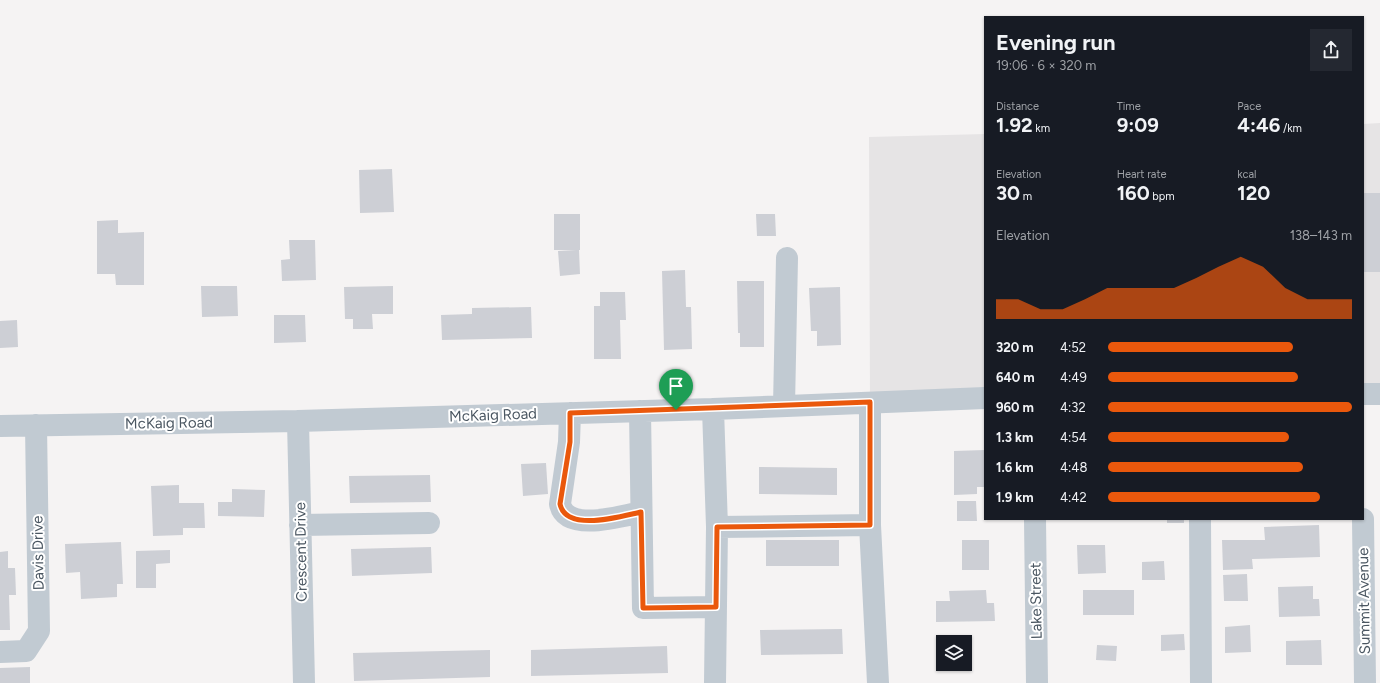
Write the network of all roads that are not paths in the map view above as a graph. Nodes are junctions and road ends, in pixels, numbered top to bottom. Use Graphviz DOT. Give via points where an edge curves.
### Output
graph roads {
  1 [pos="787,258"];
  2 [pos="1364,394"];
  3 [pos="1380,394"];
  4 [pos="984,398"];
  5 [pos="870,402"];
  6 [pos="784,406"];
  7 [pos="713,409"];
  8 [pos="640,411"];
  9 [pos="570,413"];
  10 [pos="298,421"];
  11 [pos="36,425"];
  12 [pos="0,426"];
  13 [pos="641,512"];
  14 [pos="1035,520"];
  15 [pos="1200,520"];
  16 [pos="1363,520"];
  17 [pos="430,523"];
  18 [pos="300,525"];
  19 [pos="870,525"];
  20 [pos="717,527"];
  21 [pos="716,607"];
  22 [pos="0,652"];
  23 [pos="304,683"];
  24 [pos="715,683"];
  25 [pos="878,683"];
  26 [pos="1037,683"];
  27 [pos="1202,683"];
  28 [pos="1365,683"];
  1 -- 6 [label="street"];
  2 -- 3 [label="street"];
  4 -- 5 [label="street, McKaig Road"];
  5 -- 6 [label="street, McKaig Road"];
  5 -- 19 [label="street"];
  6 -- 7 [label="street, McKaig Road"];
  7 -- 8 [label="street, McKaig Road"];
  7 -- 20 [label="street"];
  8 -- 9 [label="street, McKaig Road"];
  8 -- 13 [label="street"];
  9 -- 10 [label="street, McKaig Road"];
  9 -- 13 [label="street" via="570,442 561,509 569,518 577,520 610,520"];
  10 -- 11 [label="street, McKaig Road"];
  10 -- 18 [label="street, Crescent Drive"];
  11 -- 12 [label="street, McKaig Road"];
  11 -- 22 [label="street, Davis Drive" via="39,631 26,651"];
  13 -- 21 [label="street" via="643,608"];
  14 -- 26 [label="street, Lake Street"];
  15 -- 27 [label="street"];
  16 -- 28 [label="street, Summit Avenue"];
  17 -- 18 [label="street"];
  18 -- 23 [label="street, Crescent Drive"];
  19 -- 20 [label="street"];
  19 -- 25 [label="street"];
  20 -- 21 [label="street"];
  21 -- 24 [label="street"];
}
